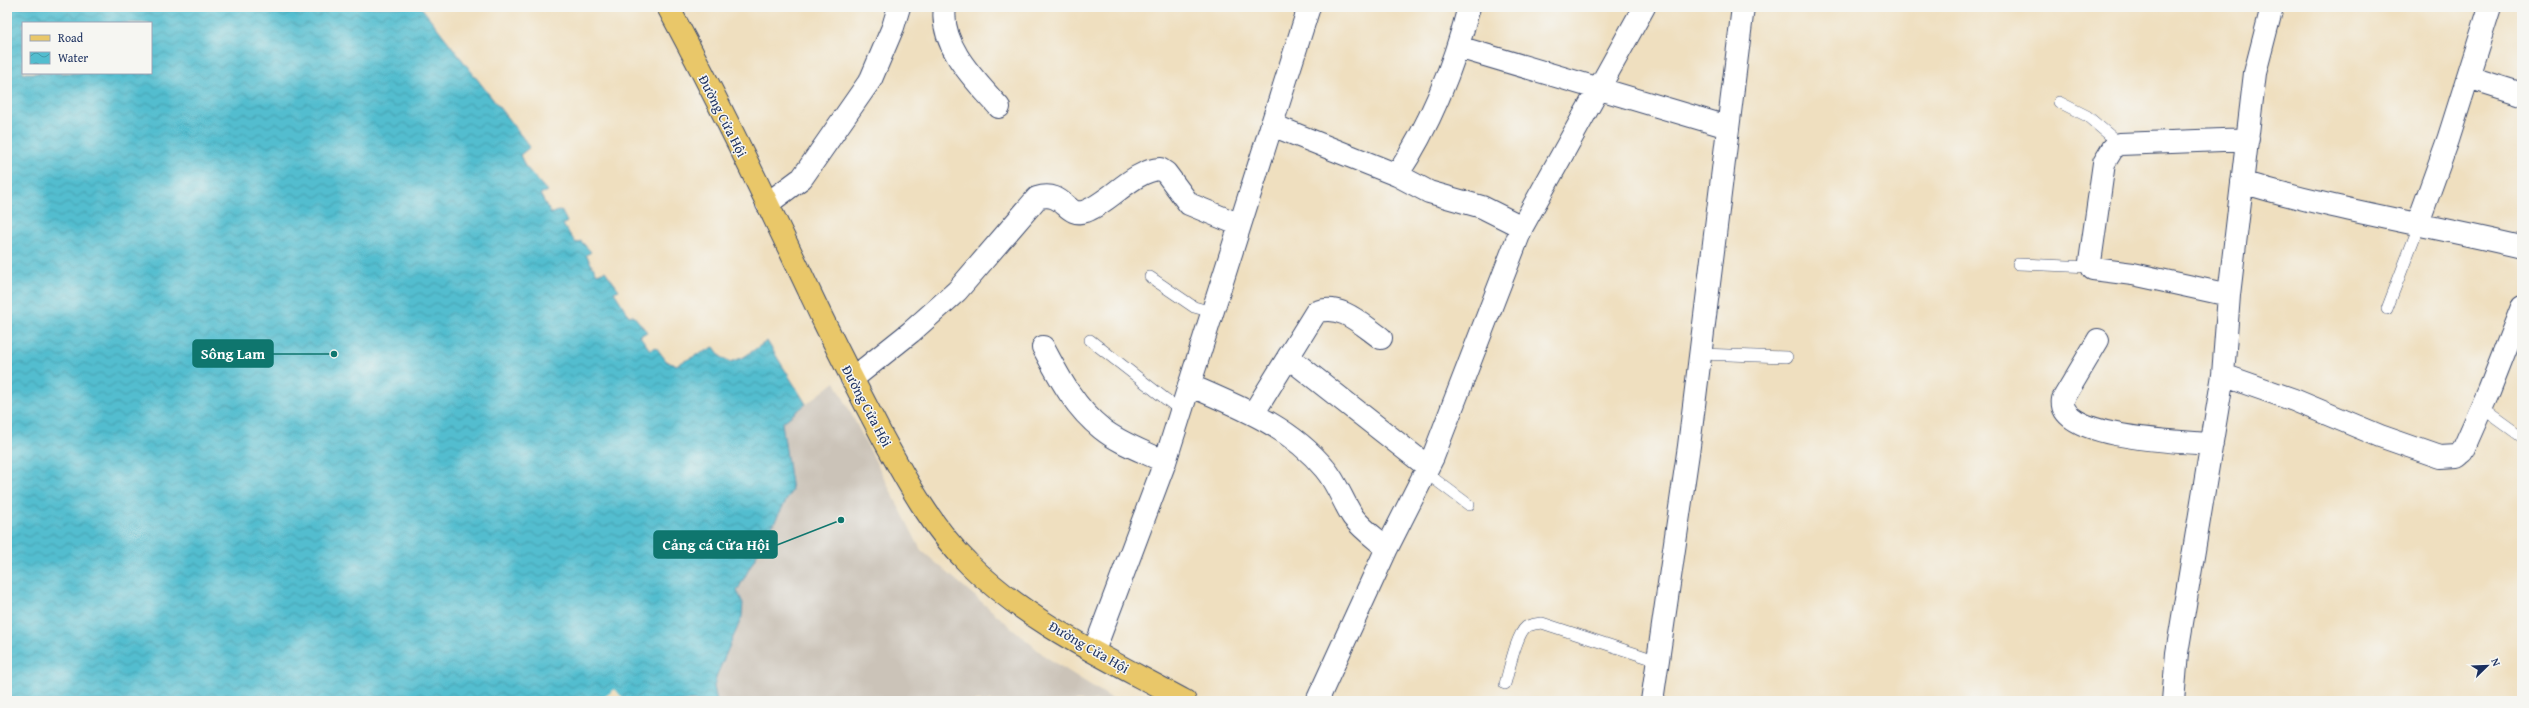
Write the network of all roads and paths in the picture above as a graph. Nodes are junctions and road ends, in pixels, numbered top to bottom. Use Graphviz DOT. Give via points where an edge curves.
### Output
graph roads {
  1 [pos="668,7"];
  2 [pos="899,7"];
  3 [pos="945,7"];
  4 [pos="1309,7"];
  5 [pos="1469,7"];
  6 [pos="1644,7"];
  7 [pos="1743,7"];
  8 [pos="2272,7"];
  9 [pos="2490,7"];
  10 [pos="1458,47"];
  11 [pos="2468,77"];
  12 [pos="1599,88"];
  13 [pos="2522,94"];
  14 [pos="2059,102"];
  15 [pos="999,108"];
  16 [pos="1272,125"];
  17 [pos="1728,127"];
  18 [pos="2248,139"];
  19 [pos="2120,144"];
  20 [pos="1397,175"];
  21 [pos="2242,182"];
  22 [pos="767,204"];
  23 [pos="2419,223"];
  24 [pos="1240,225"];
  25 [pos="1522,227"];
  26 [pos="2522,247"];
  27 [pos="2018,264"];
  28 [pos="2091,267"];
  29 [pos="1150,277"];
  30 [pos="2229,295"];
  31 [pos="2522,307"];
  32 [pos="2387,309"];
  33 [pos="1212,312"];
  34 [pos="1381,338"];
  35 [pos="1090,340"];
  36 [pos="2098,340"];
  37 [pos="1043,347"];
  38 [pos="1700,354"];
  39 [pos="1288,357"];
  40 [pos="1787,357"];
  41 [pos="848,372"];
  42 [pos="2223,375"];
  43 [pos="1189,386"];
  44 [pos="2482,408"];
  45 [pos="1181,411"];
  46 [pos="1254,414"];
  47 [pos="2522,437"];
  48 [pos="2212,444"];
  49 [pos="1165,462"];
  50 [pos="1426,470"];
  51 [pos="1469,505"];
  52 [pos="1387,548"];
  53 [pos="1094,650"];
  54 [pos="1658,661"];
  55 [pos="1505,684"];
  56 [pos="1185,701"];
  57 [pos="1317,701"];
  58 [pos="1652,701"];
  59 [pos="2173,701"];
  1 -- 22 [label="main road, Đường Cửa Hội"];
  2 -- 22 [label="street" via="894,27 871,79 802,178"];
  3 -- 15 [label="street" via="946,27 956,54"];
  4 -- 16 [label="street"];
  5 -- 10 [label="street"];
  6 -- 12 [label="street"];
  7 -- 17 [label="street"];
  8 -- 18 [label="street" via="2255,73"];
  9 -- 11 [label="street"];
  10 -- 12 [label="street"];
  10 -- 20 [label="street" via="1414,148"];
  11 -- 13 [label="street"];
  11 -- 23 [label="street"];
  12 -- 17 [label="street"];
  12 -- 25 [label="street"];
  14 -- 19 [label="lane" via="2087,116"];
  16 -- 20 [label="street"];
  16 -- 24 [label="street"];
  17 -- 38 [label="street"];
  18 -- 19 [label="street"];
  18 -- 21 [label="street"];
  19 -- 28 [label="street" via="2113,148 2104,163"];
  20 -- 25 [label="street" via="1429,192 1482,207"];
  21 -- 23 [label="street" via="2340,208"];
  21 -- 30 [label="street"];
  22 -- 41 [label="main road, Đường Cửa Hội"];
  23 -- 26 [label="street"];
  23 -- 32 [label="lane"];
  24 -- 33 [label="street"];
  24 -- 41 [label="street" via="1189,204 1166,173 1160,169 1146,172 1086,211 1072,211 1050,195 1037,198 956,290 911,332"];
  25 -- 50 [label="street"];
  27 -- 28 [label="lane"];
  28 -- 30 [label="street"];
  29 -- 33 [label="lane" via="1194,307"];
  30 -- 42 [label="street"];
  31 -- 44 [label="street"];
  33 -- 43 [label="street"];
  34 -- 39 [label="street" via="1339,310 1327,308 1316,312"];
  35 -- 45 [label="lane"];
  36 -- 48 [label="street" via="2063,399 2065,414 2079,424 2130,437"];
  37 -- 49 [label="street" via="1066,390 1080,409 1103,430"];
  38 -- 40 [label="lane"];
  38 -- 54 [label="street"];
  39 -- 46 [label="street"];
  39 -- 50 [label="street"];
  41 -- 53 [label="main road, Đường Cửa Hội" via="908,484 950,544 1001,593"];
  42 -- 44 [label="street" via="2294,400 2380,436 2449,458 2462,452"];
  42 -- 48 [label="street"];
  43 -- 45 [label="street"];
  43 -- 46 [label="street"];
  44 -- 47 [label="lane"];
  45 -- 49 [label="street"];
  46 -- 52 [label="street" via="1277,426 1305,447 1327,470 1354,518"];
  48 -- 59 [label="street" via="2177,653"];
  49 -- 53 [label="street"];
  50 -- 51 [label="lane"];
  50 -- 52 [label="street"];
  52 -- 57 [label="street"];
  53 -- 56 [label="main road, Đường Cửa Hội"];
  54 -- 55 [label="lane" via="1542,623 1532,624 1525,628 1519,638"];
  54 -- 58 [label="street"];
}
